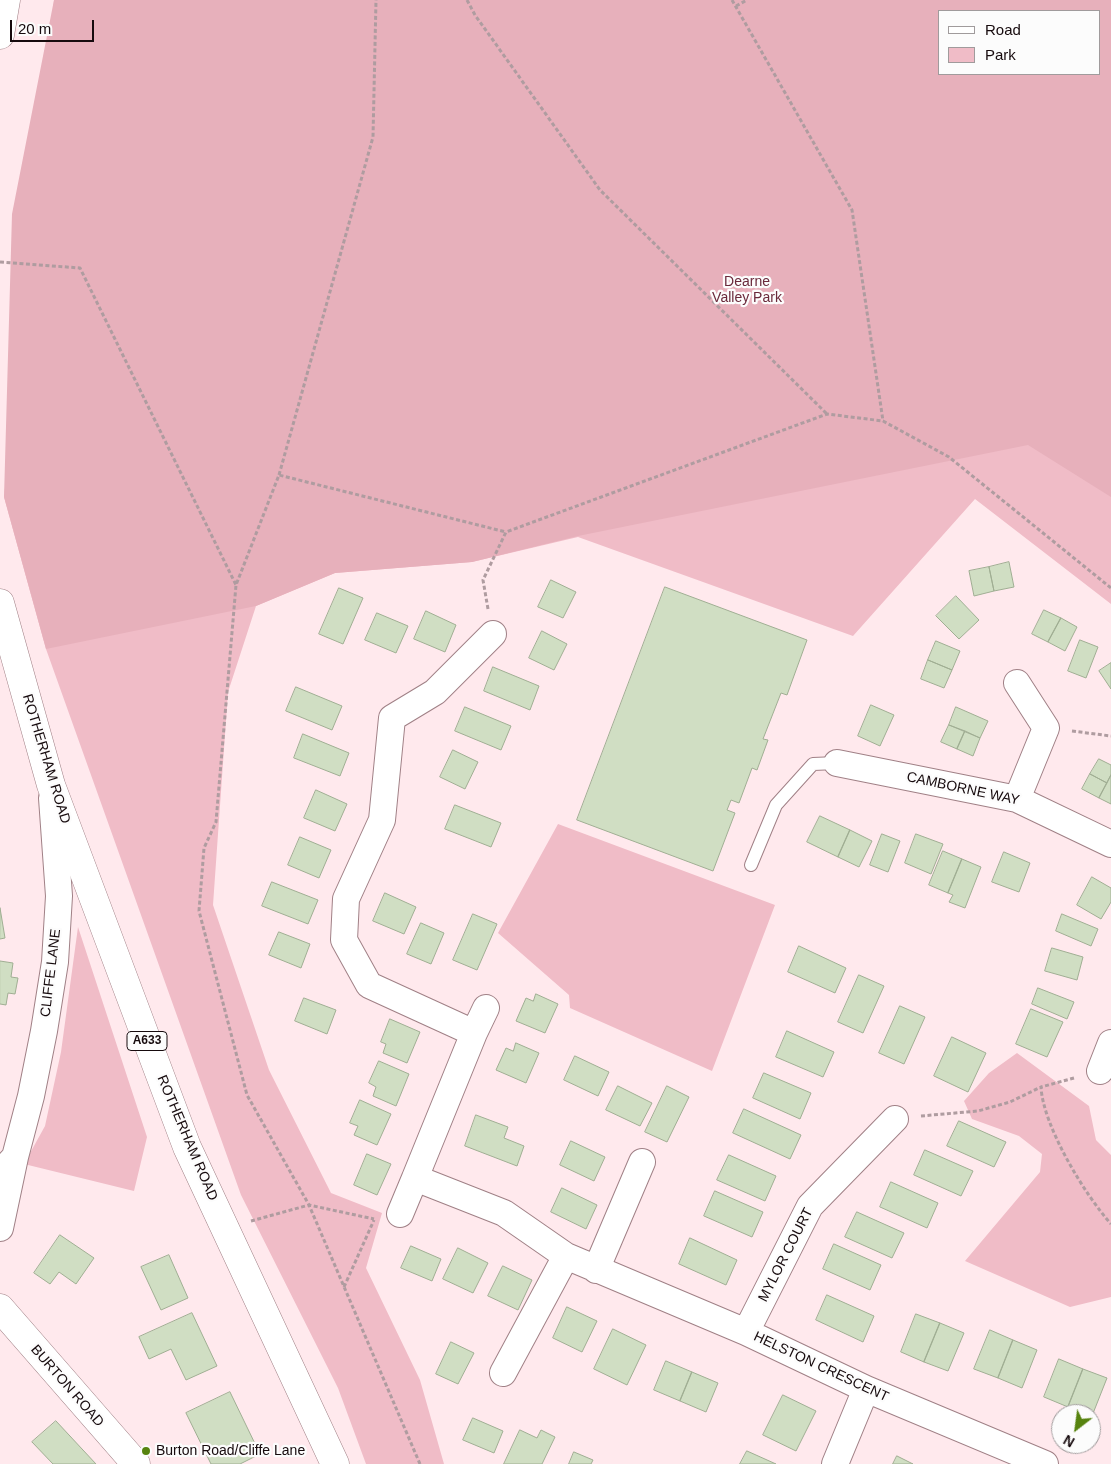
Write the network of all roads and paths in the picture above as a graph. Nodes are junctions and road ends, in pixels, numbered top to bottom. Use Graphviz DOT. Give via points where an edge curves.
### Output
graph roads {
  1 [pos="6,0"];
  2 [pos="376,0"];
  3 [pos="467,0"];
  4 [pos="732,0"];
  5 [pos="747,0"];
  6 [pos="736,6"];
  7 [pos="0,35"];
  8 [pos="0,262"];
  9 [pos="828,414"];
  10 [pos="883,421"];
  11 [pos="279,475"];
  12 [pos="506,532"];
  13 [pos="236,585"];
  14 [pos="1111,588"];
  15 [pos="0,603"];
  16 [pos="493,634"];
  17 [pos="1017,683"];
  18 [pos="1046,728"];
  19 [pos="1111,736"];
  20 [pos="837,763"];
  21 [pos="51,785"];
  22 [pos="1017,799"];
  23 [pos="1111,844"];
  24 [pos="751,865"];
  25 [pos="486,1008"];
  26 [pos="474,1033"];
  27 [pos="1111,1043"];
  28 [pos="1100,1071"];
  29 [pos="1041,1087"];
  30 [pos="895,1119"];
  31 [pos="642,1162"];
  32 [pos="7,1165"];
  33 [pos="415,1178"];
  34 [pos="309,1205"];
  35 [pos="400,1214"];
  36 [pos="374,1219"];
  37 [pos="1111,1224"];
  38 [pos="0,1228"];
  39 [pos="225,1228"];
  40 [pos="566,1256"];
  41 [pos="596,1270"];
  42 [pos="344,1287"];
  43 [pos="0,1308"];
  44 [pos="746,1332"];
  45 [pos="504,1372"];
  46 [pos="866,1389"];
  47 [pos="136,1464"];
  48 [pos="335,1464"];
  49 [pos="420,1464"];
  50 [pos="835,1464"];
  51 [pos="1045,1464"];
  1 -- 7 [label="main road"];
  2 -- 11 [label="path" via="373,137"];
  3 -- 9 [label="path" via="600,190"];
  4 -- 6 [label="path"];
  5 -- 6 [label="path"];
  6 -- 10 [label="path" via="852,210"];
  8 -- 13 [label="path" via="80,268"];
  9 -- 10 [label="path"];
  9 -- 12 [label="path"];
  10 -- 14 [label="path" via="948,458"];
  11 -- 12 [label="path"];
  11 -- 13 [label="path"];
  12 -- 16 [label="path" via="483,580"];
  13 -- 34 [label="path" via="216,822 204,848 199,911 247,1096"];
  15 -- 21 [label="main road, ROTHERHAM ROAD / A633"];
  16 -- 26 [label="street" via="434,692 392,718 382,820 346,899 344,940 369,985"];
  17 -- 18 [label="street"];
  18 -- 19 [label="path"];
  18 -- 22 [label="street"];
  20 -- 22 [label="street, CAMBORNE WAY"];
  20 -- 24 [label="lane" via="813,764 776,805"];
  21 -- 32 [label="street, CLIFFE LANE" via="59,896 55,962 44,1031"];
  21 -- 39 [label="main road, ROTHERHAM ROAD / A633" via="187,1147"];
  22 -- 23 [label="street, CAMBORNE WAY"];
  25 -- 26 [label="street"];
  26 -- 33 [label="street"];
  27 -- 28 [label="street"];
  28 -- 29 [label="path"];
  29 -- 30 [label="path" via="1010,1102 978,1111"];
  29 -- 37 [label="path" via="1049,1121 1077,1176"];
  30 -- 44 [label="street, MYLOR COURT" via="810,1206"];
  31 -- 41 [label="street"];
  32 -- 38 [label="street, CLIFFE LANE"];
  33 -- 35 [label="street"];
  33 -- 40 [label="street, HELSTON CRESCENT" via="504,1213"];
  34 -- 36 [label="path"];
  34 -- 39 [label="path"];
  34 -- 42 [label="path"];
  35 -- 36 [label="path" via="381,1221"];
  36 -- 42 [label="path"];
  39 -- 48 [label="main road, ROTHERHAM ROAD / A633"];
  40 -- 41 [label="street, HELSTON CRESCENT"];
  40 -- 45 [label="street"];
  41 -- 44 [label="street, HELSTON CRESCENT"];
  42 -- 49 [label="path"];
  43 -- 47 [label="main road, BURTON ROAD"];
  44 -- 46 [label="street, HELSTON CRESCENT"];
  46 -- 50 [label="street"];
  46 -- 51 [label="street, HELSTON CRESCENT"];
}
